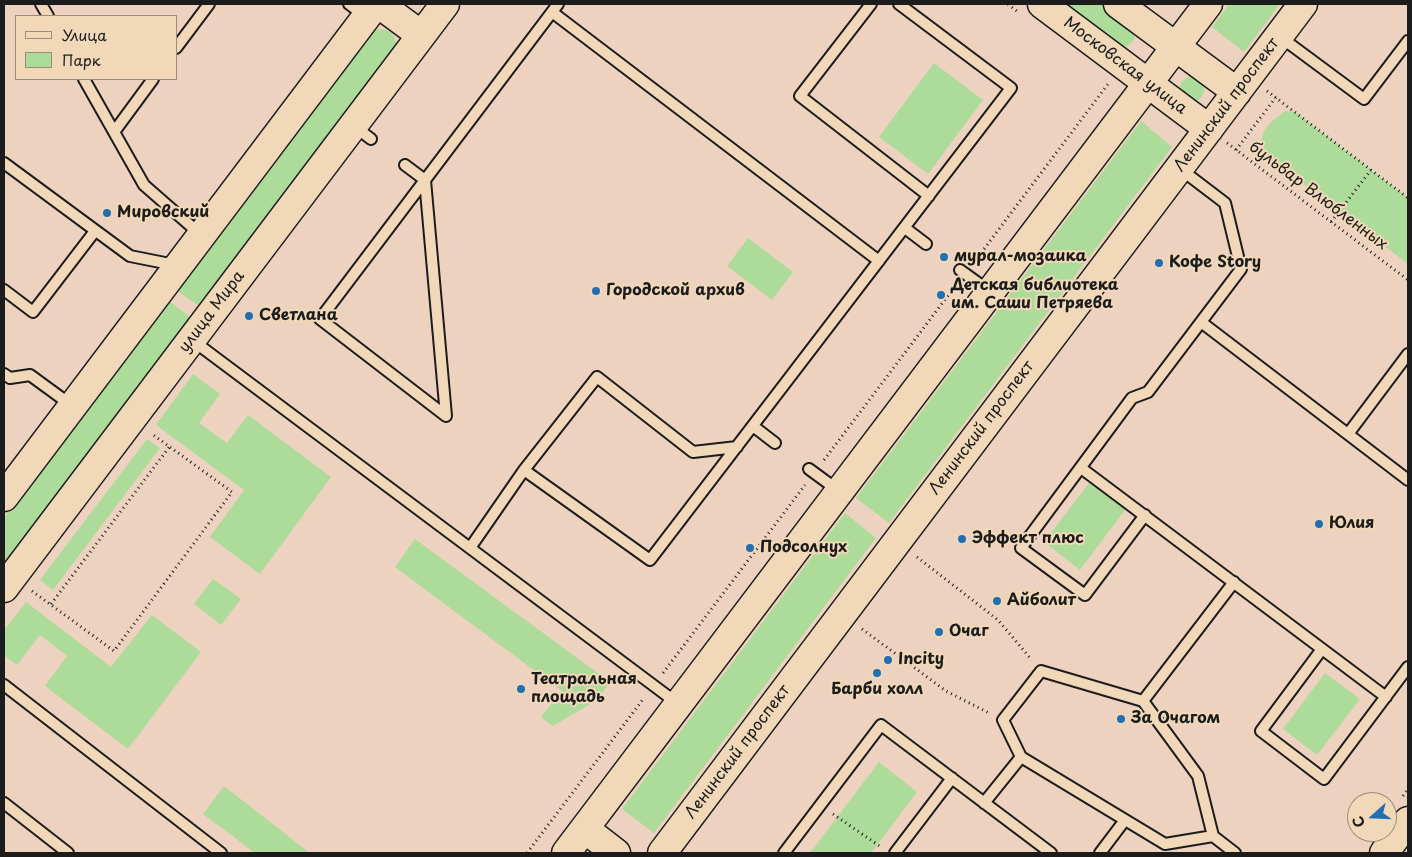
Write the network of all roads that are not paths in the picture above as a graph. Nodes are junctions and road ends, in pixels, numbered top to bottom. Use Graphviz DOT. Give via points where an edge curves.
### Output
graph roads {
  1 [pos="41,4"];
  2 [pos="209,4"];
  3 [pos="445,4"];
  4 [pos="871,4"];
  5 [pos="899,4"];
  6 [pos="1042,4"];
  7 [pos="1118,4"];
  8 [pos="1208,4"];
  9 [pos="1303,4"];
  10 [pos="368,7"];
  11 [pos="555,8"];
  12 [pos="47,15"];
  13 [pos="421,35"];
  14 [pos="1279,36"];
  15 [pos="1408,42"];
  16 [pos="178,45"];
  17 [pos="1175,46"];
  18 [pos="85,80"];
  19 [pos="153,80"];
  20 [pos="1147,83"];
  21 [pos="1237,92"];
  22 [pos="114,132"];
  23 [pos="1218,136"];
  24 [pos="4,163"];
  25 [pos="405,165"];
  26 [pos="1179,168"];
  27 [pos="425,180"];
  28 [pos="929,196"];
  29 [pos="905,228"];
  30 [pos="95,231"];
  31 [pos="202,235"];
  32 [pos="926,244"];
  33 [pos="879,261"];
  34 [pos="178,266"];
  35 [pos="960,270"];
  36 [pos="4,290"];
  37 [pos="990,292"];
  38 [pos="1201,322"];
  39 [pos="191,340"];
  40 [pos="1408,354"];
  41 [pos="4,374"];
  42 [pos="72,406"];
  43 [pos="753,426"];
  44 [pos="1348,434"];
  45 [pos="775,443"];
  46 [pos="737,447"];
  47 [pos="1081,468"];
  48 [pos="809,469"];
  49 [pos="524,470"];
  50 [pos="1408,480"];
  51 [pos="839,492"];
  52 [pos="4,497"];
  53 [pos="1145,516"];
  54 [pos="470,548"];
  55 [pos="1234,582"];
  56 [pos="16,588"];
  57 [pos="1322,649"];
  58 [pos="1408,667"];
  59 [pos="4,685"];
  60 [pos="1386,697"];
  61 [pos="1143,701"];
  62 [pos="679,704"];
  63 [pos="1021,757"];
  64 [pos="952,778"];
  65 [pos="984,803"];
  66 [pos="4,804"];
  67 [pos="1125,820"];
  68 [pos="1408,821"];
  69 [pos="584,829"];
  70 [pos="1213,836"];
  71 [pos="68,853"];
  72 [pos="222,853"];
  73 [pos="566,853"];
  74 [pos="616,853"];
  75 [pos="662,853"];
  76 [pos="784,853"];
  77 [pos="895,853"];
  78 [pos="1051,853"];
  79 [pos="1100,853"];
  80 [pos="1236,853"];
  81 [pos="1384,853"];
  1 -- 12 [label="lane"];
  2 -- 16 [label="lane"];
  3 -- 13 [label="main road, улица Мира"];
  4 -- 28 [label="lane" via="800,96"];
  5 -- 28 [label="lane" via="1011,88"];
  6 -- 20 [label="main road, Московская улица"];
  7 -- 17 [label="main road"];
  8 -- 17 [label="main road"];
  9 -- 14 [label="main road, Ленинский проспект"];
  10 -- 13 [label="main road"];
  10 -- 31 [label="main road"];
  11 -- 27 [label="lane"];
  11 -- 33 [label="lane"];
  13 -- 39 [label="main road, улица Мира" via="362,132"];
  14 -- 15 [label="lane" via="1364,99"];
  14 -- 21 [label="main road, Ленинский проспект"];
  17 -- 20 [label="main road"];
  17 -- 21 [label="main road"];
  18 -- 22 [label="lane"];
  19 -- 22 [label="lane"];
  20 -- 23 [label="main road, Московская улица"];
  20 -- 37 [label="main road"];
  21 -- 23 [label="main road, Ленинский проспект"];
  22 -- 31 [label="lane" via="144,185"];
  23 -- 26 [label="main road, Ленинский проспект"];
  24 -- 30 [label="lane"];
  25 -- 27 [label="lane"];
  26 -- 38 [label="lane" via="1225,203 1240,269"];
  26 -- 75 [label="main road, Ленинский проспект"];
  27 -- 27 [label="lane" via="438,327 446,416 320,319"];
  28 -- 29 [label="lane"];
  29 -- 32 [label="lane"];
  29 -- 33 [label="lane"];
  30 -- 34 [label="lane" via="130,256"];
  30 -- 36 [label="lane" via="33,312"];
  31 -- 34 [label="main road"];
  33 -- 43 [label="lane"];
  34 -- 42 [label="main road"];
  35 -- 37 [label="lane"];
  37 -- 51 [label="main road"];
  38 -- 44 [label="lane"];
  38 -- 47 [label="lane" via="1148,392 1132,398"];
  39 -- 54 [label="lane"];
  39 -- 56 [label="main road, улица Мира"];
  40 -- 44 [label="lane"];
  41 -- 42 [label="lane" via="10,378 30,374"];
  42 -- 52 [label="main road"];
  43 -- 45 [label="lane"];
  43 -- 46 [label="lane"];
  44 -- 50 [label="lane"];
  46 -- 49 [label="lane" via="693,452 597,377"];
  46 -- 49 [label="lane" via="650,560"];
  47 -- 53 [label="lane"];
  47 -- 53 [label="lane" via="1022,548 1045,566 1085,595"];
  48 -- 51 [label="lane"];
  49 -- 54 [label="lane"];
  51 -- 62 [label="main road"];
  53 -- 55 [label="lane"];
  54 -- 62 [label="lane"];
  55 -- 57 [label="lane"];
  55 -- 61 [label="lane"];
  57 -- 60 [label="lane"];
  57 -- 60 [label="lane" via="1261,731 1324,779"];
  58 -- 60 [label="lane"];
  59 -- 72 [label="lane"];
  61 -- 63 [label="lane" via="1041,671 1003,720"];
  61 -- 70 [label="lane" via="1198,776"];
  62 -- 69 [label="main road"];
  63 -- 65 [label="lane"];
  63 -- 67 [label="lane"];
  64 -- 65 [label="lane"];
  64 -- 76 [label="lane" via="881,724"];
  64 -- 77 [label="lane"];
  65 -- 78 [label="lane"];
  66 -- 71 [label="lane"];
  67 -- 70 [label="lane" via="1165,844"];
  67 -- 79 [label="lane"];
  68 -- 81 [label="main road"];
  69 -- 73 [label="main road"];
  69 -- 74 [label="main road"];
  70 -- 80 [label="lane"];
}
